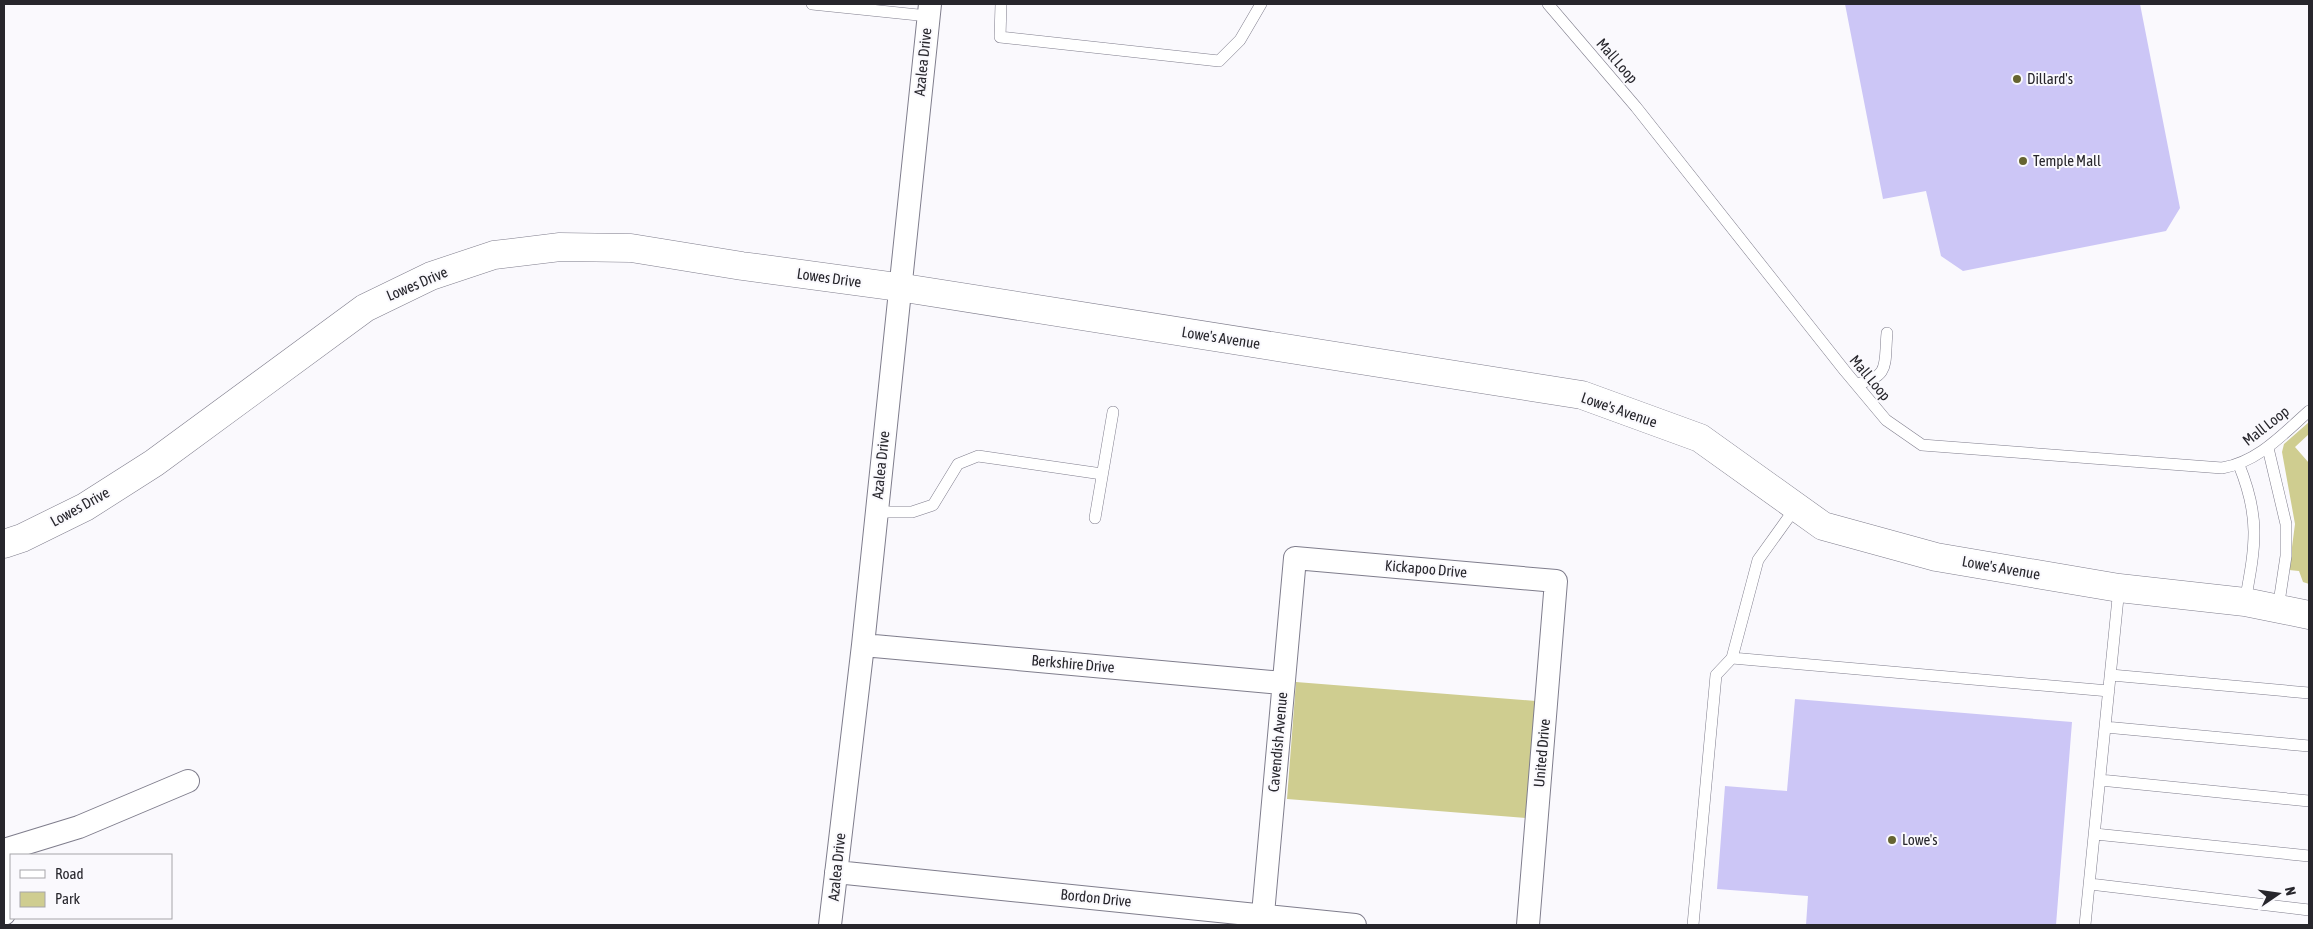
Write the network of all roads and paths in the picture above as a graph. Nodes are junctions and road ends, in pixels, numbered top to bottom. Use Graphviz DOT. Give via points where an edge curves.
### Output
graph roads {
  1 [pos="812,4"];
  2 [pos="1001,4"];
  3 [pos="1261,4"];
  4 [pos="1548,4"];
  5 [pos="883,7"];
  6 [pos="929,10"];
  7 [pos="898,287"];
  8 [pos="1887,333"];
  9 [pos="1856,384"];
  10 [pos="2309,410"];
  11 [pos="1113,412"];
  12 [pos="2268,448"];
  13 [pos="2239,465"];
  14 [pos="1102,474"];
  15 [pos="1796,507"];
  16 [pos="876,512"];
  17 [pos="1095,518"];
  18 [pos="4,544"];
  19 [pos="1295,558"];
  20 [pos="1556,581"];
  21 [pos="2119,588"];
  22 [pos="2244,602"];
  23 [pos="2278,609"];
  24 [pos="2309,615"];
  25 [pos="863,645"];
  26 [pos="1732,658"];
  27 [pos="2111,675"];
  28 [pos="1282,683"];
  29 [pos="2109,690"];
  30 [pos="2309,693"];
  31 [pos="2105,727"];
  32 [pos="2309,746"];
  33 [pos="2100,780"];
  34 [pos="188,781"];
  35 [pos="2309,801"];
  36 [pos="2095,834"];
  37 [pos="6,849"];
  38 [pos="2309,856"];
  39 [pos="836,872"];
  40 [pos="2090,884"];
  41 [pos="2309,910"];
  42 [pos="4,914"];
  43 [pos="1263,921"];
  44 [pos="830,925"];
  45 [pos="1355,925"];
  46 [pos="1528,925"];
  47 [pos="1693,925"];
  48 [pos="2085,925"];
  1 -- 5 [label="lane"];
  2 -- 3 [label="lane" via="1000,36 1219,61 1240,40"];
  4 -- 9 [label="lane, Mall Loop" via="1636,107"];
  5 -- 6 [label="lane"];
  6 -- 7 [label="street, Azalea Drive"];
  7 -- 15 [label="street, Lowe's Avenue" via="1582,395 1700,438"];
  7 -- 16 [label="street, Azalea Drive"];
  7 -- 18 [label="street, Lowes Drive" via="631,248 560,248 494,255 431,276 365,308 146,468 85,507"];
  8 -- 9 [label="lane" via="1883,371 1872,381"];
  9 -- 13 [label="lane, Mall Loop" via="1886,420 1922,445 2222,468"];
  10 -- 12 [label="lane, Mall Loop"];
  11 -- 14 [label="lane"];
  12 -- 13 [label="lane, Mall Loop"];
  12 -- 23 [label="lane" via="2286,524 2286,556"];
  13 -- 22 [label="lane" via="2249,490 2256,531"];
  14 -- 16 [label="lane" via="978,456 958,464 933,505 912,512"];
  14 -- 17 [label="lane"];
  15 -- 21 [label="street, Lowe's Avenue" via="1823,526 1936,557"];
  15 -- 26 [label="lane" via="1758,560"];
  16 -- 25 [label="street, Azalea Drive"];
  19 -- 20 [label="street, Kickapoo Drive"];
  19 -- 28 [label="street, Cavendish Avenue"];
  20 -- 46 [label="street, United Drive"];
  21 -- 22 [label="street, Lowe's Avenue"];
  21 -- 27 [label="lane"];
  22 -- 23 [label="street, Lowe's Avenue"];
  23 -- 24 [label="street, Lowe's Avenue"];
  25 -- 28 [label="street, Berkshire Drive"];
  25 -- 39 [label="street, Azalea Drive"];
  26 -- 29 [label="lane"];
  26 -- 47 [label="lane" via="1716,674"];
  27 -- 29 [label="lane"];
  27 -- 30 [label="lane"];
  28 -- 43 [label="street, Cavendish Avenue"];
  29 -- 31 [label="lane"];
  31 -- 32 [label="lane"];
  31 -- 33 [label="lane"];
  33 -- 35 [label="lane"];
  33 -- 36 [label="lane"];
  34 -- 37 [label="street" via="79,827"];
  36 -- 38 [label="lane"];
  36 -- 40 [label="lane"];
  37 -- 42 [label="street" via="8,897"];
  39 -- 43 [label="street, Bordon Drive"];
  39 -- 44 [label="street, Azalea Drive"];
  40 -- 41 [label="lane"];
  40 -- 48 [label="lane"];
  43 -- 45 [label="street, Bordon Drive"];
}
